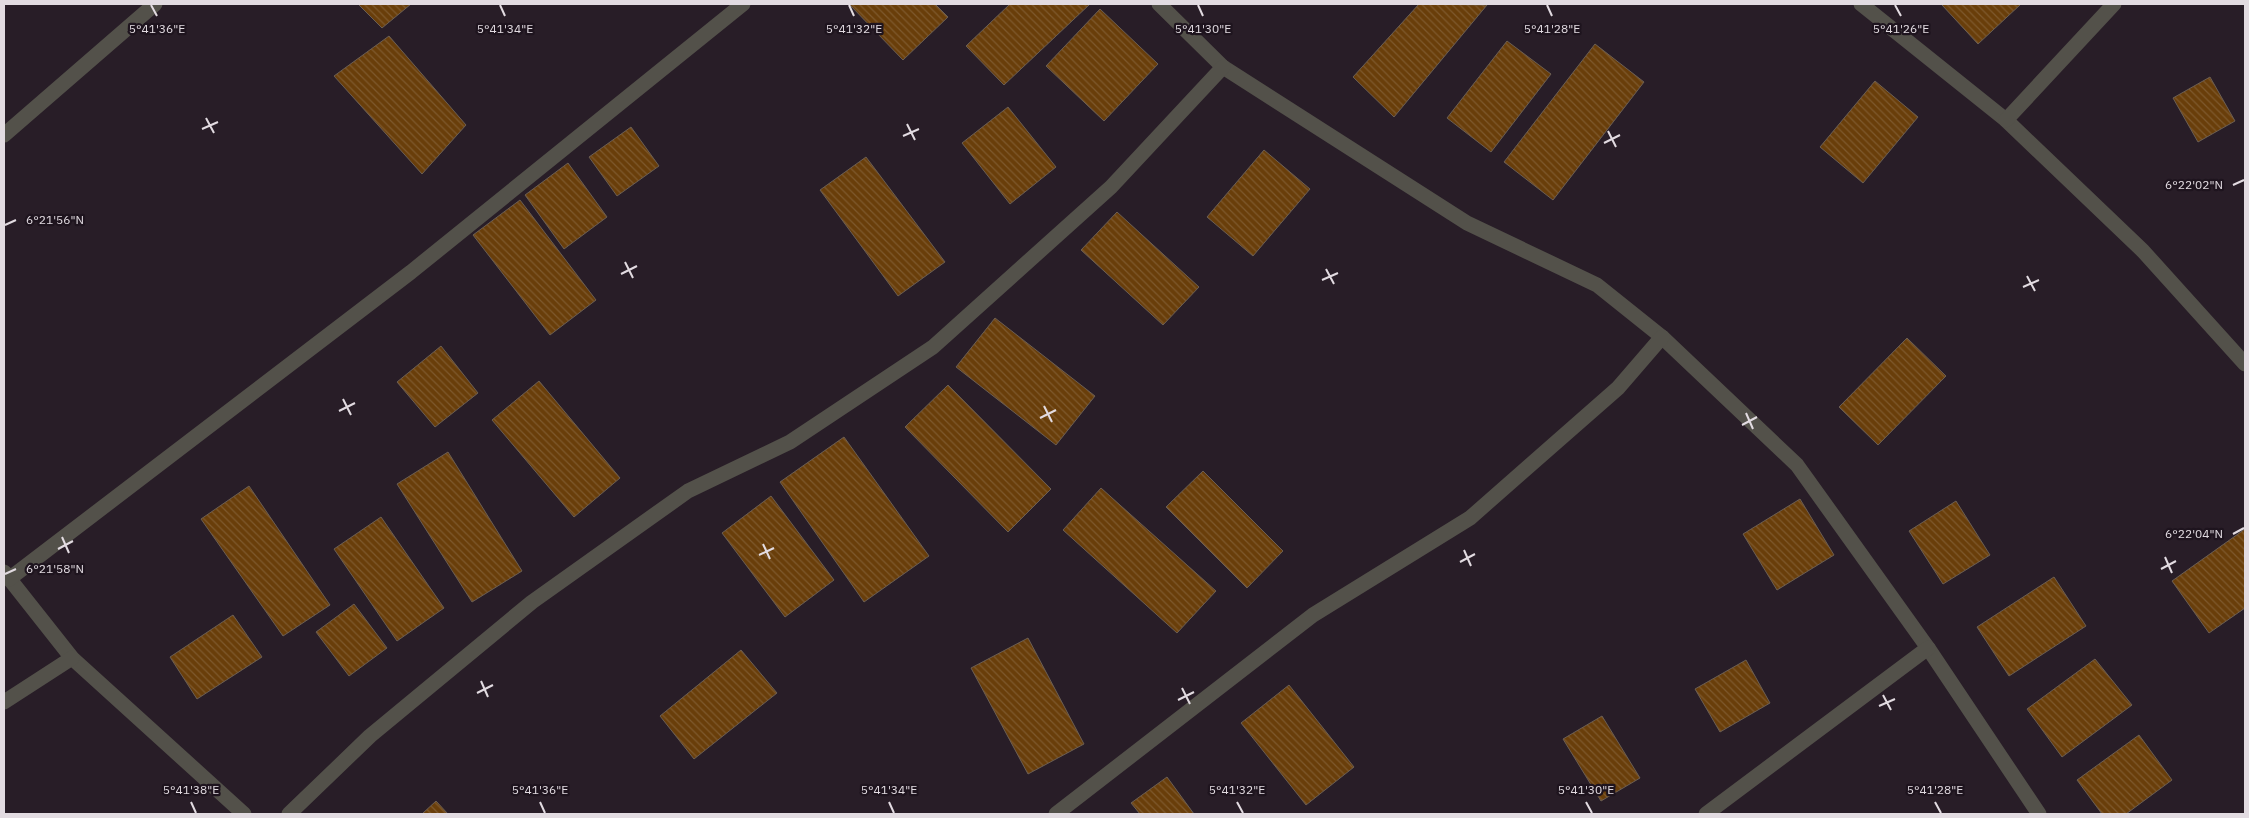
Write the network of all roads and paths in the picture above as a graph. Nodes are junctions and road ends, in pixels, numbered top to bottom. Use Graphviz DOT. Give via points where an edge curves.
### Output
graph roads {
  1 [pos="155,4"];
  2 [pos="743,4"];
  3 [pos="1159,4"];
  4 [pos="1861,4"];
  5 [pos="2114,4"];
  6 [pos="1223,67"];
  7 [pos="2006,120"];
  8 [pos="4,135"];
  9 [pos="1662,337"];
  10 [pos="2245,364"];
  11 [pos="6,575"];
  12 [pos="1928,648"];
  13 [pos="72,658"];
  14 [pos="4,702"];
  15 [pos="244,814"];
  16 [pos="289,814"];
  17 [pos="1056,814"];
  18 [pos="1706,814"];
  19 [pos="2038,814"];
  1 -- 8 [label="street"];
  2 -- 11 [label="street" via="411,272"];
  3 -- 6 [label="street"];
  4 -- 7 [label="street"];
  5 -- 7 [label="street"];
  6 -- 9 [label="street" via="1467,223 1596,285"];
  6 -- 16 [label="street" via="1111,187 933,347 790,442 688,491 540,597 370,736"];
  7 -- 10 [label="street" via="2143,251"];
  9 -- 12 [label="street" via="1797,465"];
  9 -- 17 [label="street" via="1618,388 1470,518 1313,615"];
  11 -- 13 [label="street"];
  12 -- 18 [label="street"];
  12 -- 19 [label="street"];
  13 -- 14 [label="street"];
  13 -- 15 [label="street"];
}
